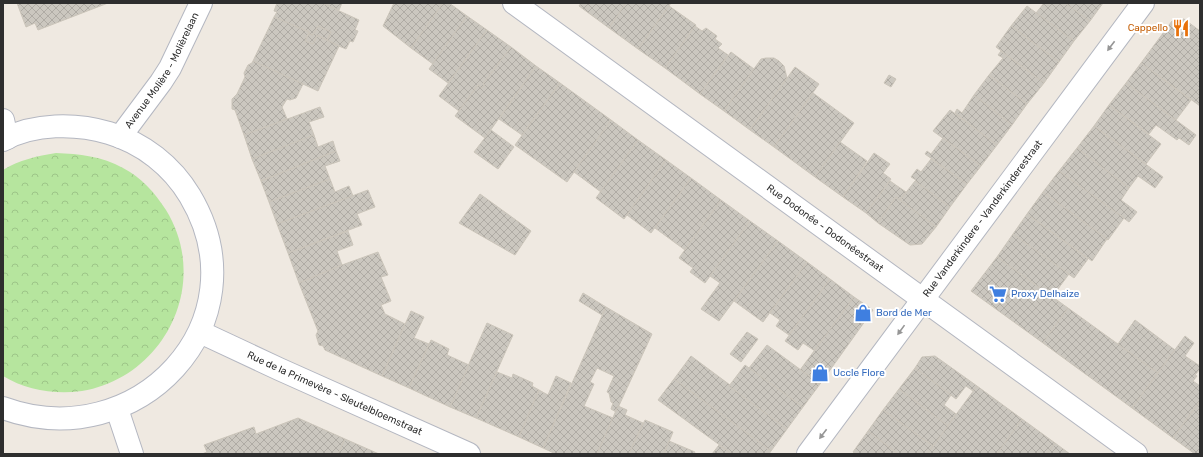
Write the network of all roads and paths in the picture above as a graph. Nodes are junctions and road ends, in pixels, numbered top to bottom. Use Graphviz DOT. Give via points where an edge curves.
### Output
graph roads {
  1 [pos="201,3"];
  2 [pos="514,3"];
  3 [pos="1143,3"];
  4 [pos="4,132"];
  5 [pos="120,137"];
  6 [pos="924,299"];
  7 [pos="200,332"];
  8 [pos="3,408"];
  9 [pos="118,412"];
  10 [pos="132,454"];
  11 [pos="469,454"];
  12 [pos="808,454"];
  13 [pos="1136,454"];
  1 -- 5 [label="street, Avenue Molière - Molièrelaan" via="170,68"];
  2 -- 6 [label="street, Rue Dodonée - Dodonéestraat"];
  3 -- 6 [label="street, Rue Vanderkindere - Vanderkinderestraat, one-way"];
  4 -- 5 [label="street" via="64,126 92,128"];
  5 -- 7 [label="street" via="157,158 173,173 186,189 205,227 212,269 211,291 208,312"];
  6 -- 12 [label="street, Rue Vanderkindere - Vanderkinderestraat, one-way"];
  6 -- 13 [label="street, Rue Dodonée - Dodonéestraat"];
  7 -- 9 [label="street" via="190,353 158,388 139,402"];
  7 -- 11 [label="street, Rue de la Primevère - Sleutelbloemstraat"];
  8 -- 9 [label="street" via="43,420 66,422 94,419"];
  9 -- 10 [label="street"];
}
